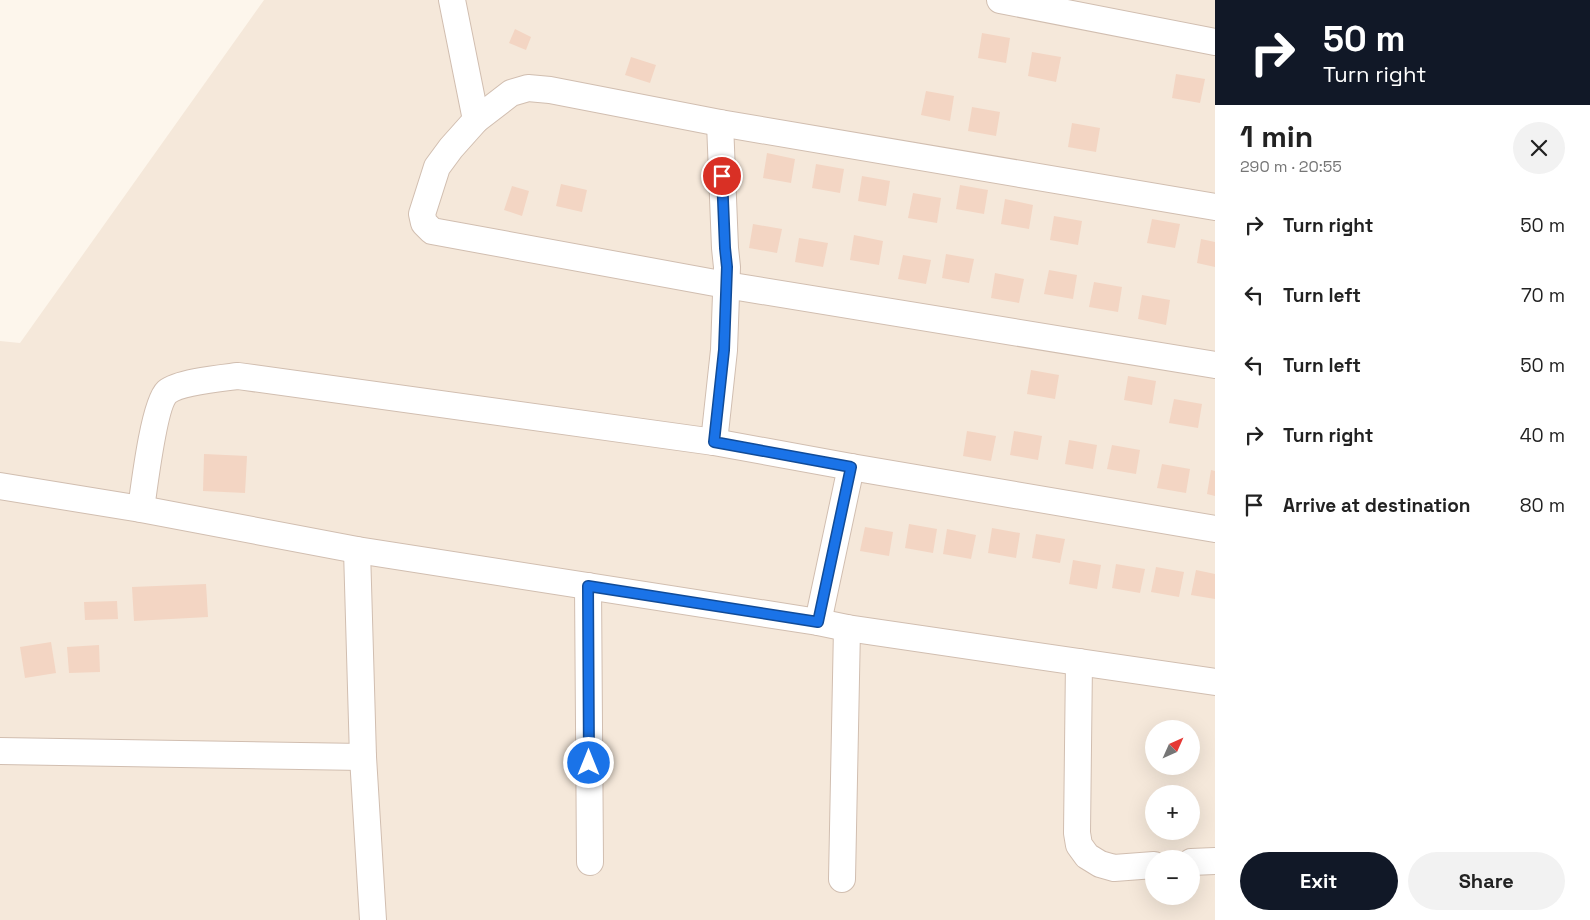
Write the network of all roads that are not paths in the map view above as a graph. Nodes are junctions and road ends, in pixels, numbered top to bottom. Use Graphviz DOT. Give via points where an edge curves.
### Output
graph roads {
  1 [pos="452,0"];
  2 [pos="1000,0"];
  3 [pos="1062,6"];
  4 [pos="1215,42"];
  5 [pos="476,120"];
  6 [pos="720,123"];
  7 [pos="1215,207"];
  8 [pos="726,285"];
  9 [pos="1215,365"];
  10 [pos="714,442"];
  11 [pos="851,467"];
  12 [pos="0,486"];
  13 [pos="141,509"];
  14 [pos="1215,529"];
  15 [pos="357,550"];
  16 [pos="588,586"];
  17 [pos="818,622"];
  18 [pos="847,628"];
  19 [pos="1079,662"];
  20 [pos="1215,682"];
  21 [pos="0,751"];
  22 [pos="363,757"];
  23 [pos="1215,860"];
  24 [pos="1200,861"];
  25 [pos="590,862"];
  26 [pos="1145,866"];
  27 [pos="842,879"];
  28 [pos="374,920"];
  1 -- 5 [label="street"];
  2 -- 3 [label="street"];
  3 -- 4 [label="street"];
  5 -- 6 [label="street" via="511,93 528,88"];
  5 -- 8 [label="street" via="437,167 422,214 424,223 432,231"];
  6 -- 7 [label="street"];
  6 -- 8 [label="street"];
  8 -- 9 [label="street"];
  8 -- 10 [label="street" via="724,350"];
  10 -- 11 [label="street"];
  10 -- 13 [label="street" via="238,376 205,380 167,392 156,420"];
  11 -- 14 [label="street"];
  11 -- 17 [label="street"];
  12 -- 13 [label="street"];
  13 -- 15 [label="street"];
  15 -- 16 [label="street"];
  15 -- 22 [label="street"];
  16 -- 17 [label="street"];
  16 -- 25 [label="street"];
  17 -- 18 [label="street"];
  18 -- 19 [label="street"];
  18 -- 27 [label="street"];
  19 -- 20 [label="street"];
  19 -- 26 [label="street" via="1079,845 1100,864 1114,868"];
  21 -- 22 [label="street"];
  22 -- 28 [label="street"];
  23 -- 24 [label="street"];
}
